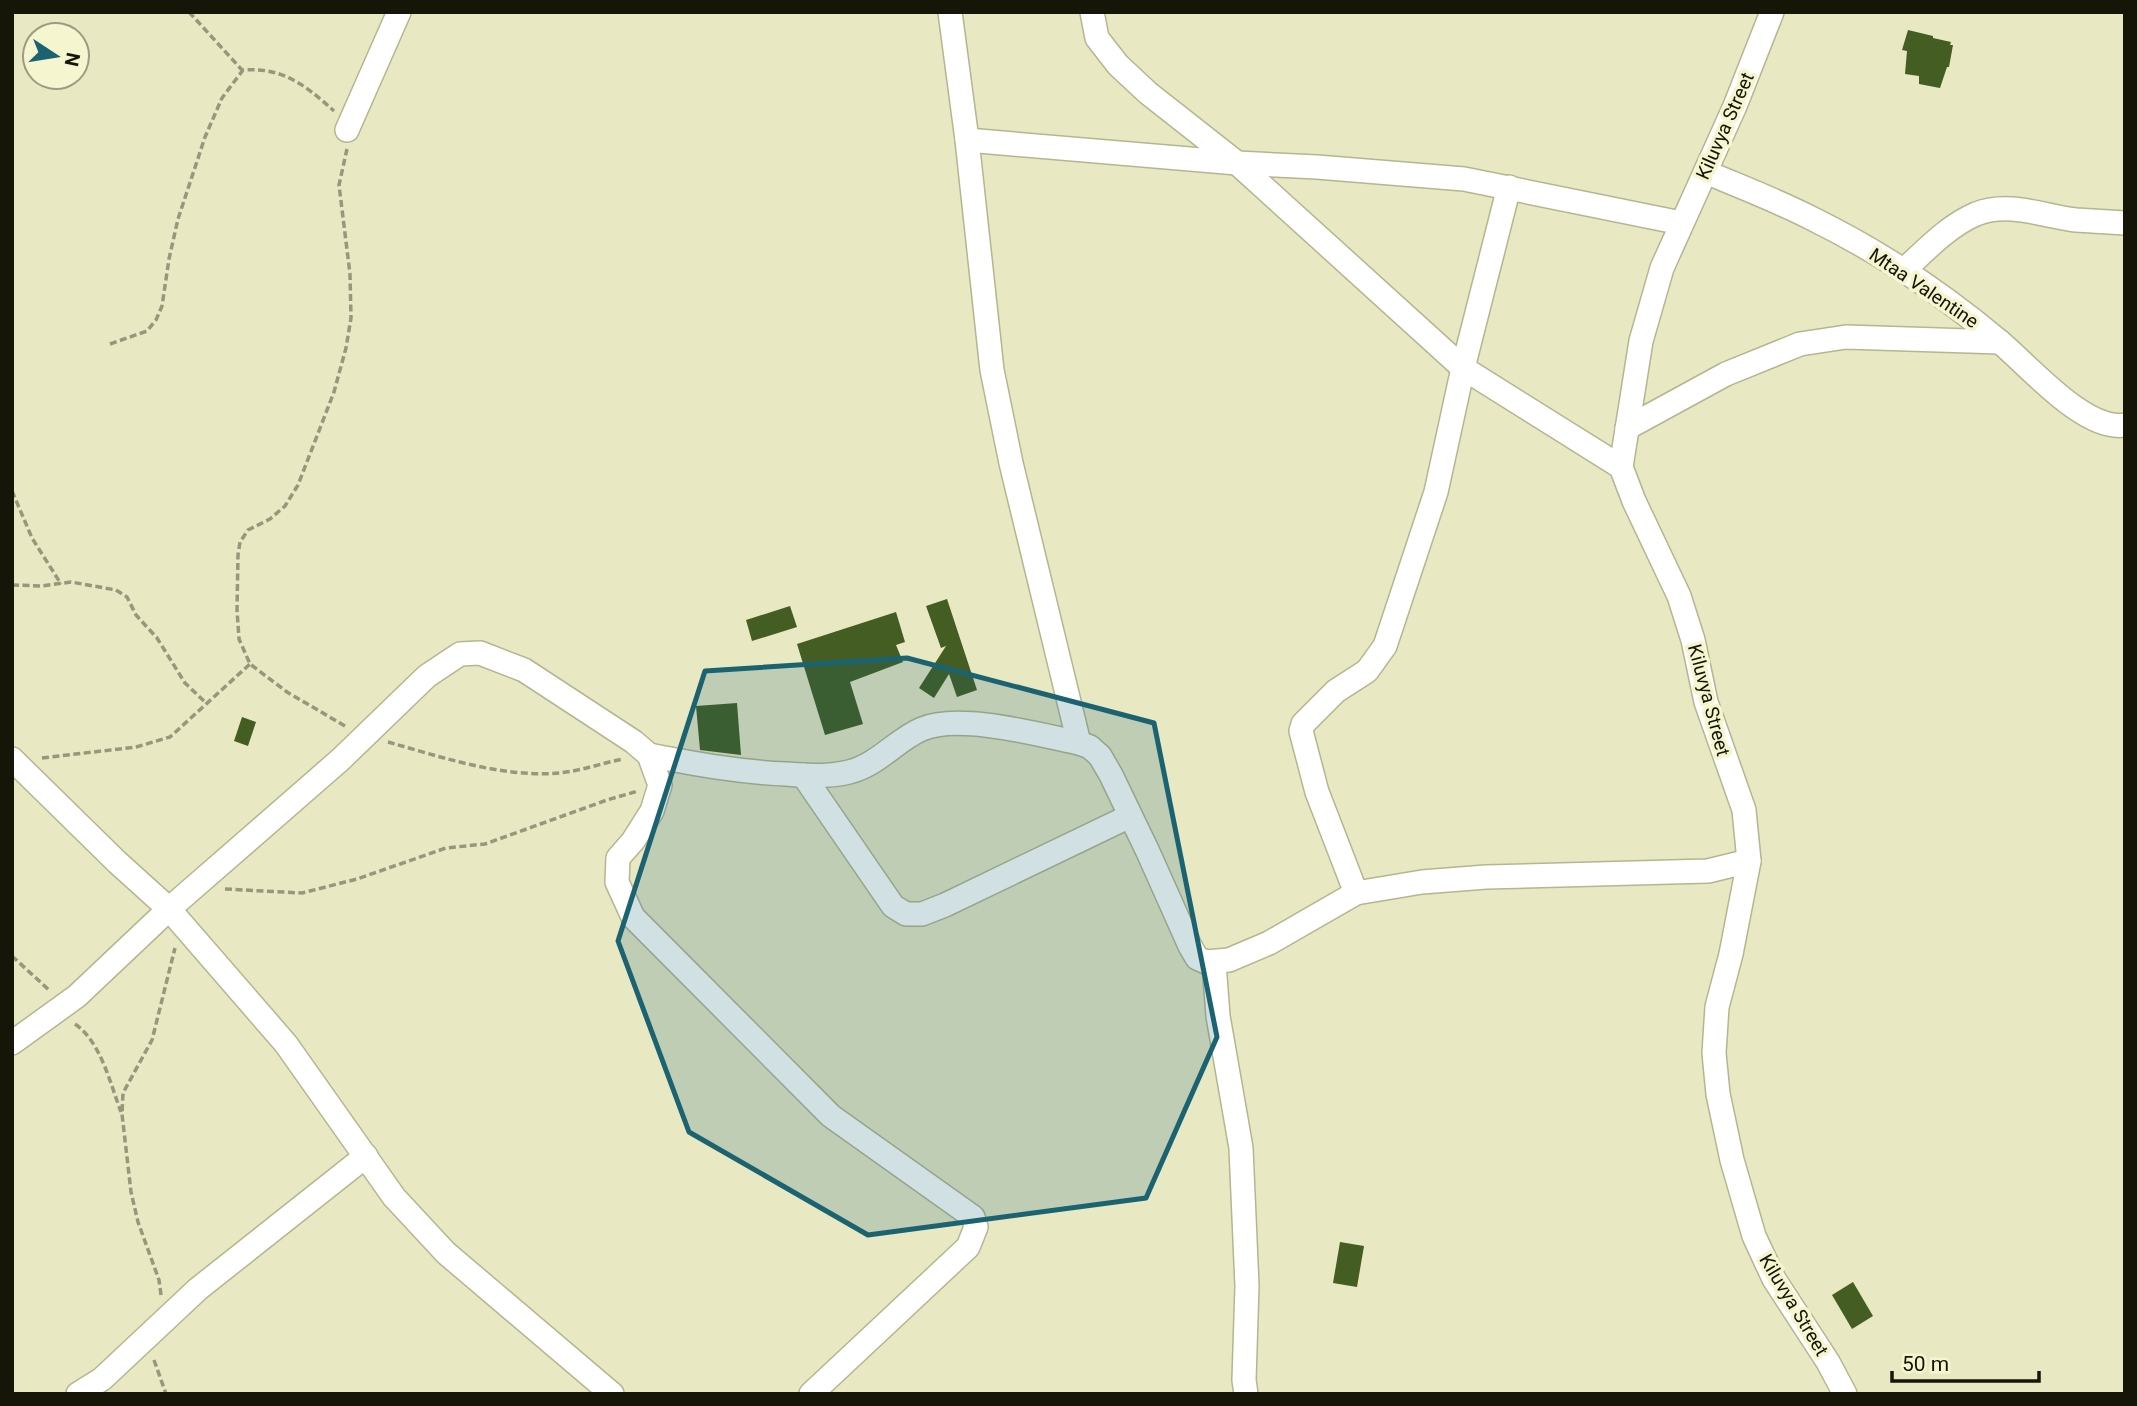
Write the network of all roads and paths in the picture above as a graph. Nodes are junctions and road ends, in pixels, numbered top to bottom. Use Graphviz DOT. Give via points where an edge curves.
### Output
graph roads {
  1 [pos="190,12"];
  2 [pos="399,12"];
  3 [pos="950,12"];
  4 [pos="1092,12"];
  5 [pos="1772,12"];
  6 [pos="243,70"];
  7 [pos="347,130"];
  8 [pos="967,139"];
  9 [pos="1237,163"];
  10 [pos="1706,172"];
  11 [pos="1509,187"];
  12 [pos="1681,223"];
  13 [pos="2125,223"];
  14 [pos="1904,270"];
  15 [pos="2000,342"];
  16 [pos="110,344"];
  17 [pos="1463,368"];
  18 [pos="2125,425"];
  19 [pos="1627,428"];
  20 [pos="1621,467"];
  21 [pos="12,491"];
  22 [pos="61,584"];
  23 [pos="12,585"];
  24 [pos="250,664"];
  25 [pos="206,703"];
  26 [pos="363,737"];
  27 [pos="1079,743"];
  28 [pos="649,755"];
  29 [pos="14,761"];
  30 [pos="803,775"];
  31 [pos="660,785"];
  32 [pos="1130,816"];
  33 [pos="1749,861"];
  34 [pos="195,887"];
  35 [pos="1356,893"];
  36 [pos="175,916"];
  37 [pos="12,956"];
  38 [pos="1214,963"];
  39 [pos="61,1007"];
  40 [pos="12,1043"];
  41 [pos="122,1114"];
  42 [pos="366,1156"];
  43 [pos="163,1321"];
  44 [pos="146,1338"];
  45 [pos="78,1394"];
  46 [pos="166,1394"];
  47 [pos="612,1394"];
  48 [pos="811,1394"];
  49 [pos="1246,1394"];
  50 [pos="1845,1394"];
  1 -- 6 [label="path"];
  2 -- 7 [label="street"];
  3 -- 8 [label="street"];
  4 -- 9 [label="street" via="1097,38 1118,65"];
  5 -- 10 [label="street, Kiluvya Street"];
  6 -- 7 [label="path" via="283,74 333,109"];
  6 -- 16 [label="path" via="222,98 201,148 178,219 156,320 147,331"];
  7 -- 24 [label="path" via="339,185 351,318 334,392 298,485 285,506 248,530 240,542 239,639"];
  8 -- 9 [label="street"];
  8 -- 27 [label="street" via="992,370"];
  9 -- 11 [label="street" via="1450,178"];
  9 -- 17 [label="street"];
  10 -- 12 [label="street, Kiluvya Street"];
  10 -- 14 [label="street, Mtaa Valentine" via="1813,219"];
  11 -- 12 [label="street"];
  11 -- 17 [label="street"];
  12 -- 19 [label="street, Kiluvya Street" via="1662,268 1641,341"];
  13 -- 14 [label="street" via="2075,220 2026,210 1989,211 1950,230"];
  14 -- 15 [label="street, Mtaa Valentine"];
  15 -- 18 [label="street, Mtaa Valentine" via="2092,419 2115,427"];
  15 -- 19 [label="street" via="1846,337 1800,344 1726,374"];
  17 -- 20 [label="street"];
  17 -- 35 [label="street" via="1436,492 1385,646 1367,671 1336,691 1301,731 1317,792"];
  19 -- 20 [label="street, Kiluvya Street"];
  20 -- 33 [label="street, Kiluvya Street" via="1679,596 1706,702 1744,810"];
  21 -- 22 [label="path" via="32,538"];
  22 -- 23 [label="path"];
  22 -- 25 [label="path" via="116,590 127,597 185,683"];
  24 -- 25 [label="path"];
  24 -- 26 [label="path"];
  25 -- 29 [label="path" via="170,737 136,747"];
  26 -- 28 [label="path" via="459,762 529,773 561,773"];
  26 -- 28 [label="street" via="426,676 460,654 480,653 524,670"];
  26 -- 34 [label="street"];
  27 -- 30 [label="street" via="996,726 944,724 922,729 851,772"];
  27 -- 32 [label="street" via="1100,756"];
  28 -- 30 [label="street" via="736,771"];
  28 -- 31 [label="street"];
  29 -- 36 [label="street"];
  30 -- 32 [label="street" via="874,882 893,906 906,914 922,914 945,905"];
  31 -- 34 [label="path" via="485,844 446,848 302,893"];
  31 -- 48 [label="street" via="652,811 618,858 617,882 633,917 831,1116 973,1217 976,1227 968,1247"];
  32 -- 38 [label="street" via="1190,946 1197,958"];
  33 -- 35 [label="street" via="1708,871 1486,877"];
  33 -- 50 [label="street, Kiluvya Street" via="1717,1007 1714,1053 1718,1094 1754,1236 1774,1279"];
  34 -- 36 [label="street"];
  35 -- 38 [label="street" via="1269,943"];
  36 -- 39 [label="street"];
  36 -- 41 [label="path" via="152,1040 123,1093"];
  36 -- 42 [label="street" via="286,1044"];
  37 -- 39 [label="path"];
  38 -- 49 [label="street" via="1218,1016 1241,1148"];
  39 -- 40 [label="street"];
  39 -- 41 [label="path" via="95,1046"];
  41 -- 43 [label="path" via="131,1192 159,1280"];
  42 -- 43 [label="street"];
  42 -- 47 [label="street" via="394,1197 446,1253"];
  43 -- 44 [label="street"];
  44 -- 45 [label="street" via="102,1379"];
  44 -- 46 [label="path"];
}
